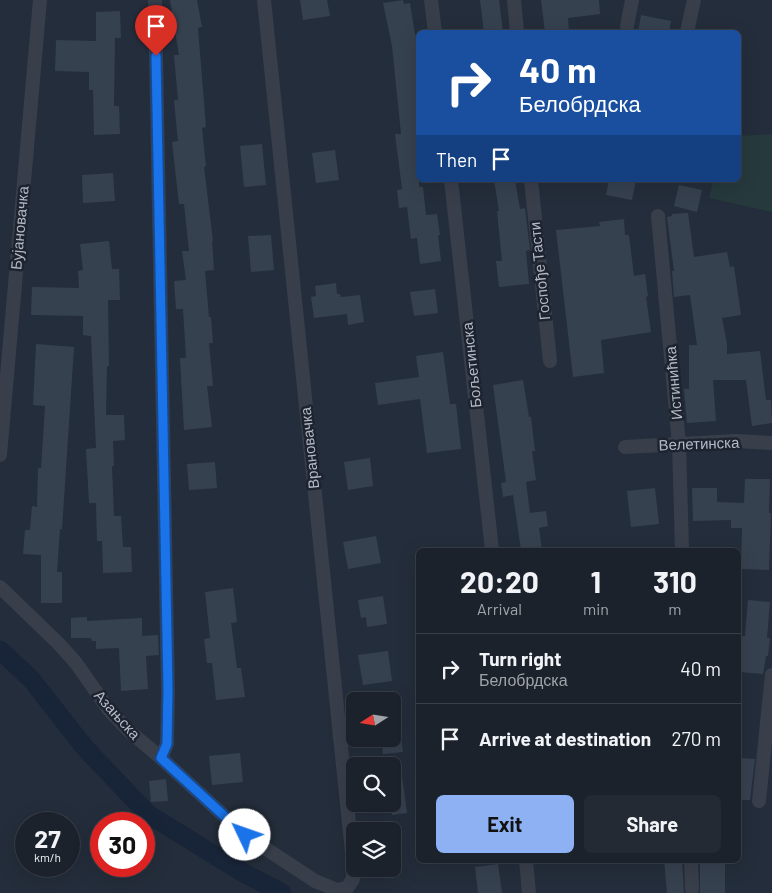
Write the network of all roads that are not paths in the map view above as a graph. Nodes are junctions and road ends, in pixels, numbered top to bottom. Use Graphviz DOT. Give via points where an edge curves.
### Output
graph roads {
  1 [pos="40,0"];
  2 [pos="155,0"];
  3 [pos="264,0"];
  4 [pos="431,0"];
  5 [pos="514,0"];
  6 [pos="632,0"];
  7 [pos="694,0"];
  8 [pos="627,26"];
  9 [pos="435,30"];
  10 [pos="517,30"];
  11 [pos="687,30"];
  12 [pos="451,182"];
  13 [pos="531,182"];
  14 [pos="658,216"];
  15 [pos="550,361"];
  16 [pos="772,443"];
  17 [pos="679,444"];
  18 [pos="626,447"];
  19 [pos="0,455"];
  20 [pos="492,548"];
  21 [pos="682,548"];
  22 [pos="0,587"];
  23 [pos="772,675"];
  24 [pos="161,758"];
  25 [pos="759,801"];
  26 [pos="526,863"];
  27 [pos="691,863"];
  28 [pos="692,889"];
  29 [pos="348,890"];
  30 [pos="529,893"];
  1 -- 19 [label="street, Бујановачка"];
  2 -- 24 [label="street" via="168,690 167,744"];
  3 -- 29 [label="street, Врановачка" via="353,862"];
  4 -- 9 [label="street"];
  5 -- 10 [label="street"];
  6 -- 8 [label="street"];
  7 -- 11 [label="street"];
  12 -- 20 [label="street, Бољетинска"];
  13 -- 15 [label="street, Госпође Тасти"];
  14 -- 17 [label="street, Истинићка"];
  16 -- 17 [label="street, Велетинска"];
  17 -- 18 [label="street, Велетинска"];
  17 -- 21 [label="street, Истинићка"];
  22 -- 24 [label="street, Азањска" via="76,663 109,710"];
  23 -- 25 [label="street"];
  24 -- 29 [label="street, Азањска" via="245,835 315,881 336,890"];
  26 -- 30 [label="street"];
  27 -- 28 [label="street"];
}
